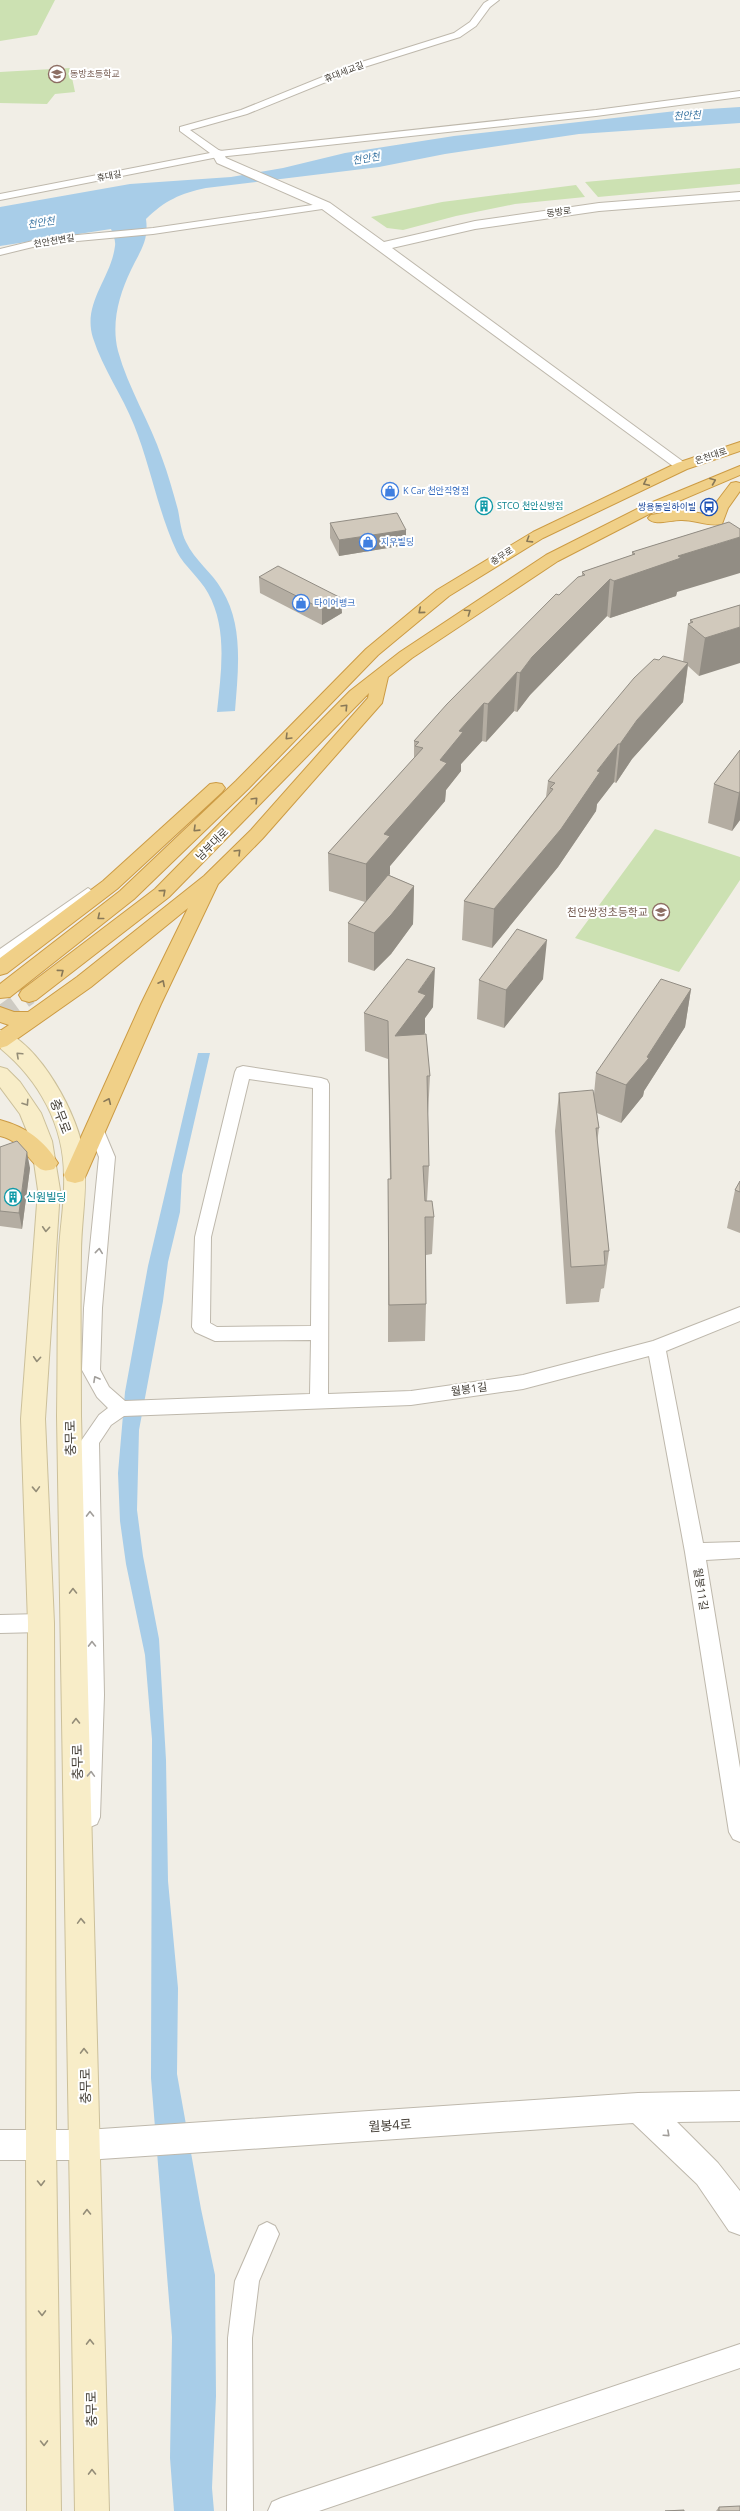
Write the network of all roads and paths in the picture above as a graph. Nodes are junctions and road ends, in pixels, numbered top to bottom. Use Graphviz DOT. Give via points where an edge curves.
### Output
graph roads {
  1 [pos="496,0"];
  2 [pos="740,94"];
  3 [pos="219,157"];
  4 [pos="740,196"];
  5 [pos="0,197"];
  6 [pos="322,204"];
  7 [pos="381,247"];
  8 [pos="0,252"];
  9 [pos="740,446"];
  10 [pos="682,466"];
  11 [pos="738,476"];
  12 [pos="656,518"];
  13 [pos="552,558"];
  14 [pos="380,677"];
  15 [pos="345,680"];
  16 [pos="133,864"];
  17 [pos="211,880"];
  18 [pos="0,956"];
  19 [pos="0,968"];
  20 [pos="3,992"];
  21 [pos="29,996"];
  22 [pos="0,1014"];
  23 [pos="40,1015"];
  24 [pos="1,1039"];
  25 [pos="0,1074"];
  26 [pos="0,1128"];
  27 [pos="96,1130"];
  28 [pos="47,1163"];
  29 [pos="75,1175"];
  30 [pos="740,1314"];
  31 [pos="319,1334"];
  32 [pos="656,1347"];
  33 [pos="319,1401"];
  34 [pos="121,1409"];
  35 [pos="740,1550"];
  36 [pos="695,1552"];
  37 [pos="41,1623"];
  38 [pos="0,1624"];
  39 [pos="740,1832"];
  40 [pos="80,1868"];
  41 [pos="740,2106"];
  42 [pos="638,2108"];
  43 [pos="41,2144"];
  44 [pos="0,2146"];
  45 [pos="86,2146"];
  46 [pos="740,2220"];
  47 [pos="267,2234"];
  48 [pos="740,2356"];
  49 [pos="44,2511"];
  50 [pos="92,2511"];
  51 [pos="240,2511"];
  52 [pos="282,2511"];
  1 -- 3 [label="street, 휴대세교길" via="487,5 473,24 457,35 354,67 244,112 183,129"];
  2 -- 3 [label="street, 휴대길"];
  3 -- 5 [label="street, 휴대길"];
  3 -- 6 [label="street"];
  4 -- 7 [label="street, 동방로" via="591,208 475,225"];
  6 -- 7 [label="street"];
  6 -- 8 [label="street, 천안천변길" via="153,231 45,241"];
  7 -- 10 [label="street"];
  9 -- 10 [label="highway, 온천대로"];
  10 -- 15 [label="highway, 충무로, one-way" via="538,534 443,593 372,652"];
  11 -- 12 [label="highway"];
  11 -- 12 [label="highway" via="720,508 722,524 696,514"];
  13 -- 11 [label="highway, one-way" via="689,491"];
  12 -- 13 [label="highway" via="609,539"];
  14 -- 13 [label="highway, one-way" via="406,655 469,611"];
  17 -- 14 [label="highway, one-way" via="257,834 376,699"];
  21 -- 14 [label="highway, 남부대로, one-way" via="162,893 356,696"];
  15 -- 16 [label="highway" via="325,683 213,792"];
  15 -- 20 [label="highway, 남부대로, one-way" via="242,785 127,895"];
  16 -- 18 [label="street" via="88,892"];
  16 -- 19 [label="highway" via="110,885"];
  17 -- 23 [label="highway"];
  27 -- 17 [label="highway, one-way" via="151,1004"];
  22 -- 23 [label="highway" via="7,1018 22,1020"];
  23 -- 24 [label="highway"];
  29 -- 24 [label="main road, 충무로, one-way" via="71,1146 54,1096 40,1074"];
  25 -- 28 [label="main road, one-way" via="16,1089 28,1106"];
  26 -- 28 [label="highway" via="23,1137 35,1146"];
  27 -- 29 [label="highway"];
  34 -- 27 [label="street, one-way" via="103,1392 91,1370 93,1308 107,1157"];
  28 -- 37 [label="main road, one-way" via="49,1190 33,1419"];
  40 -- 29 [label="main road, 충무로, one-way" via="69,1416 71,1234"];
  30 -- 32 [label="street, 월봉1길"];
  31 -- 31 [label="street" via="321,1084 243,1072 203,1237 201,1327 214,1334"];
  31 -- 33 [label="street"];
  32 -- 33 [label="street, 월봉1길" via="523,1382 411,1398"];
  32 -- 36 [label="street, 월봉11길"];
  33 -- 34 [label="street, 월봉1길"];
  40 -- 34 [label="street, one-way" via="90,1815 94,1695 90,1441 105,1420"];
  35 -- 36 [label="street"];
  36 -- 39 [label="street, 월봉11길"];
  37 -- 38 [label="street"];
  37 -- 43 [label="main road"];
  45 -- 40 [label="main road, 충무로, one-way"];
  41 -- 42 [label="street, 월봉4로"];
  42 -- 45 [label="street, 월봉4로"];
  42 -- 46 [label="street, one-way" via="698,2161 733,2206"];
  43 -- 44 [label="street, 월봉4로"];
  43 -- 45 [label="street, 월봉4로"];
  43 -- 49 [label="main road, one-way"];
  50 -- 45 [label="main road, 충무로, one-way"];
  47 -- 51 [label="street" via="247,2281 240,2338"];
  48 -- 52 [label="street"];
}
